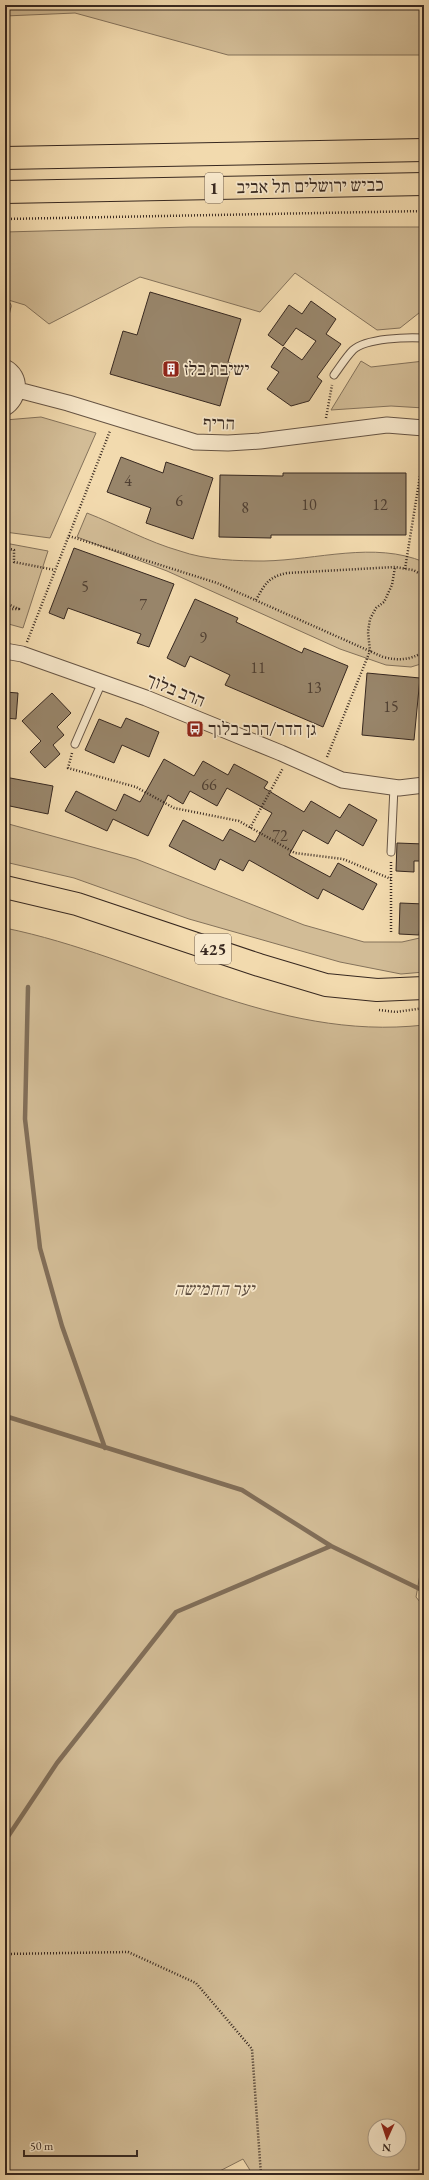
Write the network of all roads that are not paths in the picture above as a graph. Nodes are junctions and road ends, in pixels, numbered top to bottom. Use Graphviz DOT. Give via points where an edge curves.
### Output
graph roads {
  1 [pos="424,150"];
  2 [pos="5,158"];
  3 [pos="424,184"];
  4 [pos="5,192"];
  5 [pos="7,306"];
  6 [pos="5,315"];
  7 [pos="424,338"];
  8 [pos="5,367"];
  9 [pos="334,375"];
  10 [pos="18,390"];
  11 [pos="5,408"];
  12 [pos="424,428"];
  13 [pos="5,651"];
  14 [pos="102,682"];
  15 [pos="75,744"];
  16 [pos="424,785"];
  17 [pos="394,788"];
  18 [pos="391,852"];
  19 [pos="5,887"];
  20 [pos="424,988"];
  1 -- 2 [label="main road, כביש ירושלים תל אביב / 1"];
  3 -- 4 [label="main road, כביש ירושלים תל אביב / 1"];
  5 -- 6 [label="lane"];
  7 -- 9 [label="lane" via="403,336 376,341 354,349"];
  8 -- 10 [label="street" via="14,375"];
  10 -- 11 [label="street" via="16,398"];
  10 -- 12 [label="street, הריף" via="196,442 260,441 387,425"];
  13 -- 14 [label="street, הרב בלוך" via="22,654"];
  14 -- 15 [label="lane"];
  14 -- 17 [label="street, הרב בלוך" via="289,756 342,780"];
  16 -- 17 [label="street, הרב בלוך"];
  17 -- 18 [label="lane"];
  19 -- 20 [label="main road, 425" via="83,906 265,967 326,984 376,990"];
}
